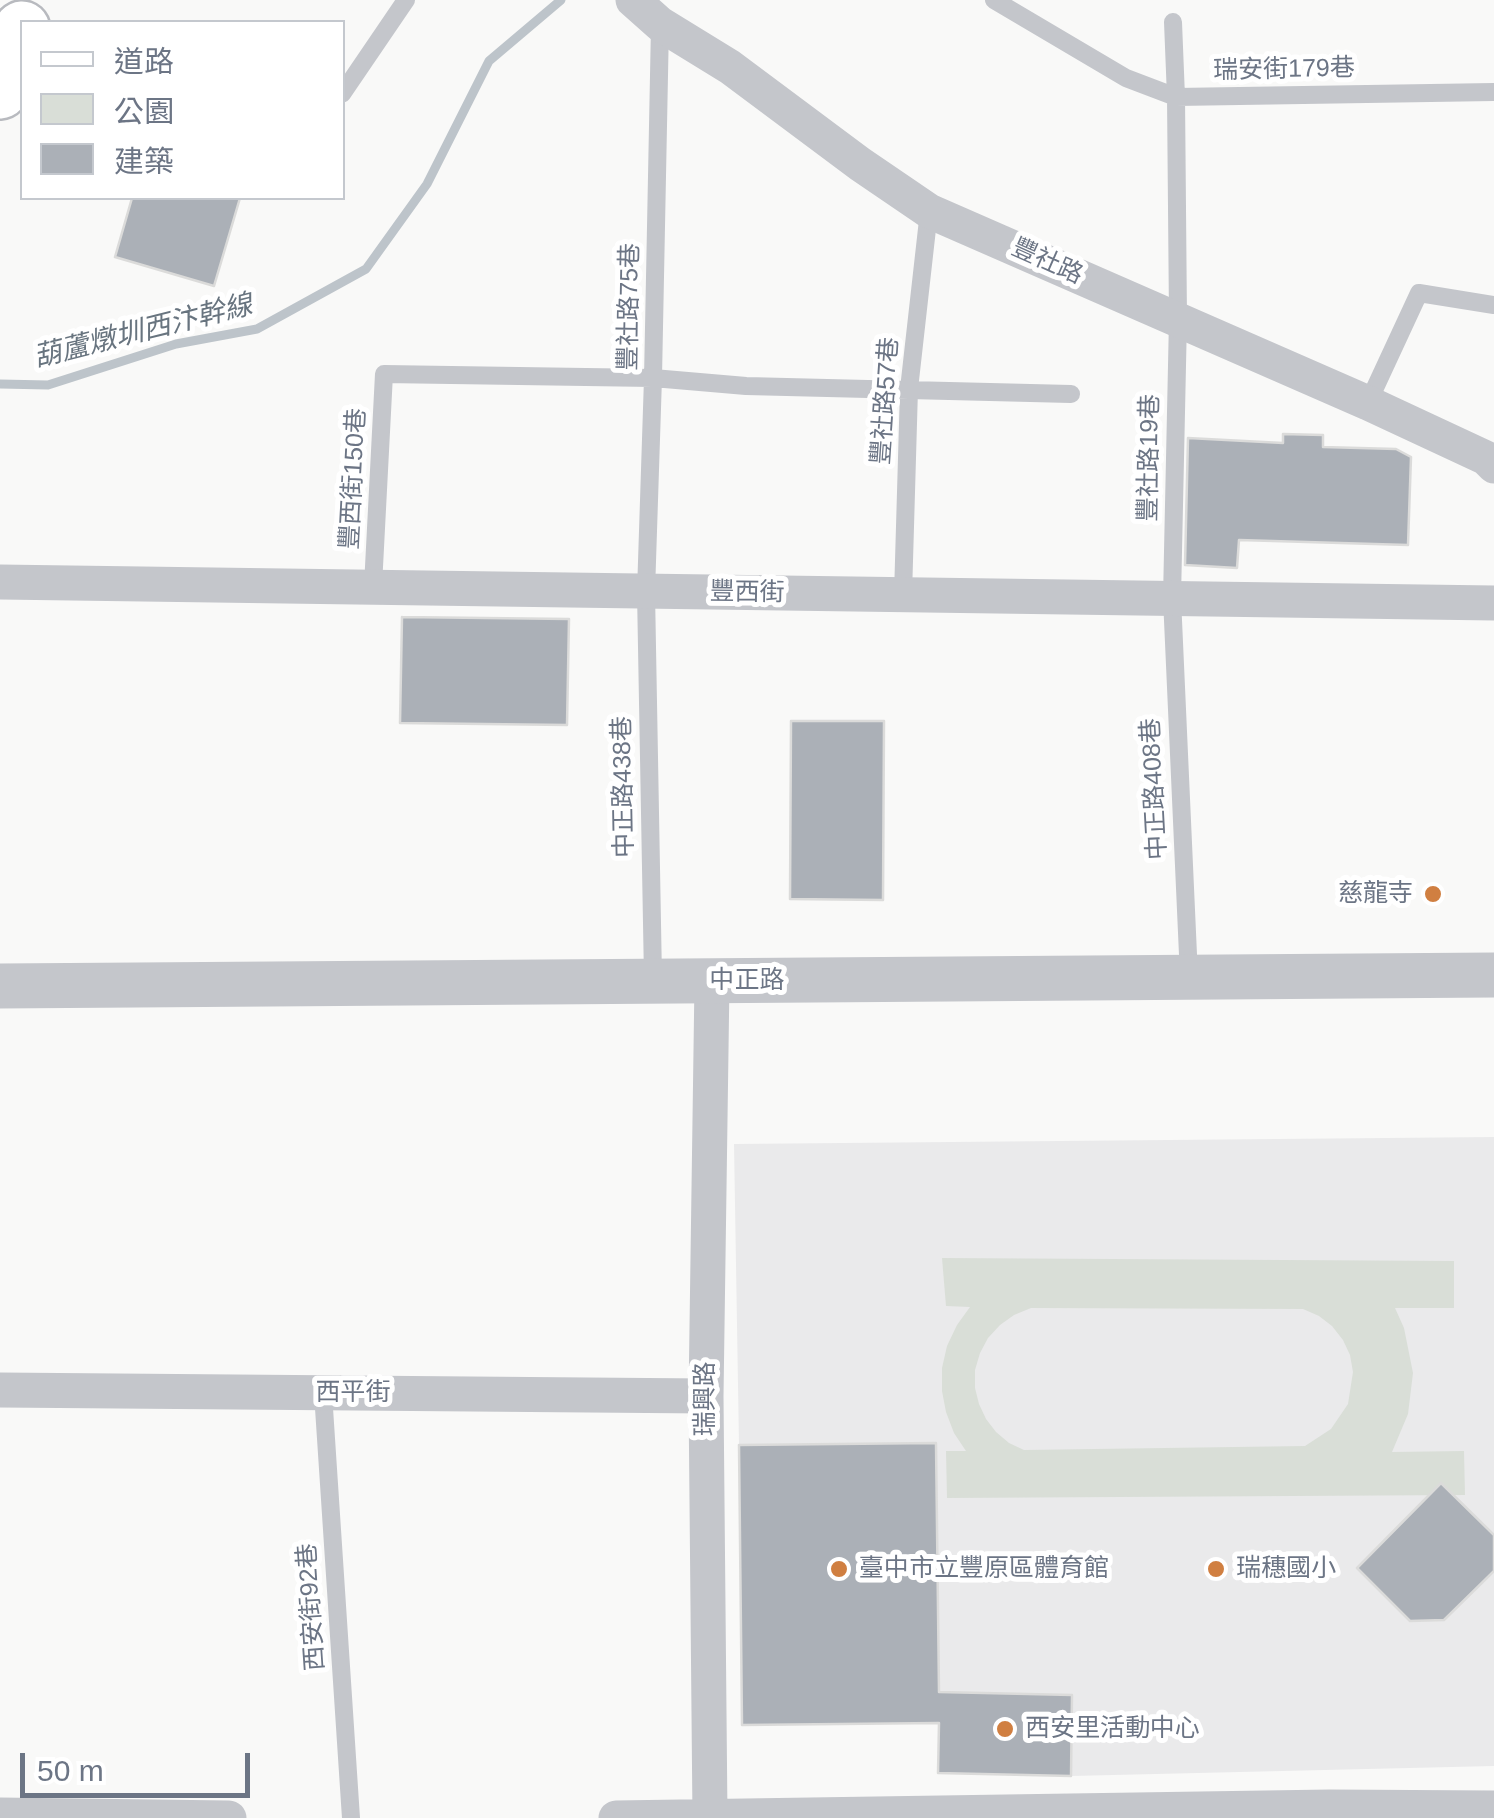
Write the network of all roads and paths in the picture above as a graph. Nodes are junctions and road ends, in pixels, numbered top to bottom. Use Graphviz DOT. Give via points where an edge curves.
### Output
graph roads {
  1 [pos="406,0"];
  2 [pos="633,0"];
  3 [pos="994,0"];
  4 [pos="1174,22"];
  5 [pos="660,24"];
  6 [pos="20,37"];
  7 [pos="345,90"];
  8 [pos="0,91"];
  9 [pos="1494,92"];
  10 [pos="1176,97"];
  11 [pos="929,211"];
  12 [pos="1494,306"];
  13 [pos="1178,319"];
  14 [pos="653,378"];
  15 [pos="908,389"];
  16 [pos="1071,394"];
  17 [pos="1368,403"];
  18 [pos="1494,466"];
  19 [pos="0,582"];
  20 [pos="373,586"];
  21 [pos="646,592"];
  22 [pos="903,595"];
  23 [pos="1172,598"];
  24 [pos="1494,603"];
  25 [pos="1494,974"];
  26 [pos="1189,977"];
  27 [pos="712,981"];
  28 [pos="653,982"];
  29 [pos="0,986"];
  30 [pos="0,1390"];
  31 [pos="324,1393"];
  32 [pos="706,1396"];
  33 [pos="1494,1808"];
  34 [pos="1192,1814"];
  35 [pos="0,1815"];
  36 [pos="229,1818"];
  37 [pos="351,1818"];
  38 [pos="616,1818"];
  39 [pos="710,1818"];
  1 -- 7 [label="lane"];
  2 -- 5 [label="street, 豐社路"];
  3 -- 10 [label="lane" via="1126,78"];
  4 -- 10 [label="lane"];
  5 -- 11 [label="street, 豐社路" via="730,66"];
  5 -- 14 [label="lane, 豐社路75巷"];
  6 -- 8 [label="main road"];
  9 -- 10 [label="lane, 瑞安街179巷"];
  10 -- 13 [label="lane"];
  11 -- 13 [label="street, 豐社路"];
  11 -- 15 [label="lane, 豐社路57巷"];
  12 -- 17 [label="lane" via="1419,293"];
  13 -- 17 [label="street, 豐社路"];
  13 -- 23 [label="lane, 豐社路19巷"];
  14 -- 15 [label="lane"];
  14 -- 20 [label="lane, 豐西街150巷" via="384,374"];
  14 -- 21 [label="lane, 豐社路75巷"];
  15 -- 16 [label="lane"];
  15 -- 22 [label="lane, 豐社路57巷"];
  17 -- 18 [label="street, 豐社路"];
  19 -- 20 [label="street, 豐西街"];
  20 -- 21 [label="street, 豐西街"];
  21 -- 22 [label="street, 豐西街"];
  21 -- 28 [label="lane, 中正路438巷"];
  22 -- 23 [label="street, 豐西街"];
  23 -- 24 [label="street, 豐西街"];
  23 -- 26 [label="lane, 中正路408巷"];
  25 -- 26 [label="street, 中正路"];
  26 -- 27 [label="street, 中正路"];
  27 -- 28 [label="street, 中正路"];
  27 -- 32 [label="street, 瑞興路"];
  28 -- 29 [label="street, 中正路"];
  30 -- 31 [label="street, 西平街"];
  31 -- 32 [label="street, 西平街"];
  31 -- 37 [label="lane, 西安街92巷"];
  32 -- 39 [label="street, 瑞興路"];
  33 -- 34 [label="street"];
  34 -- 39 [label="street"];
  35 -- 36 [label="street"];
  38 -- 39 [label="street"];
}
